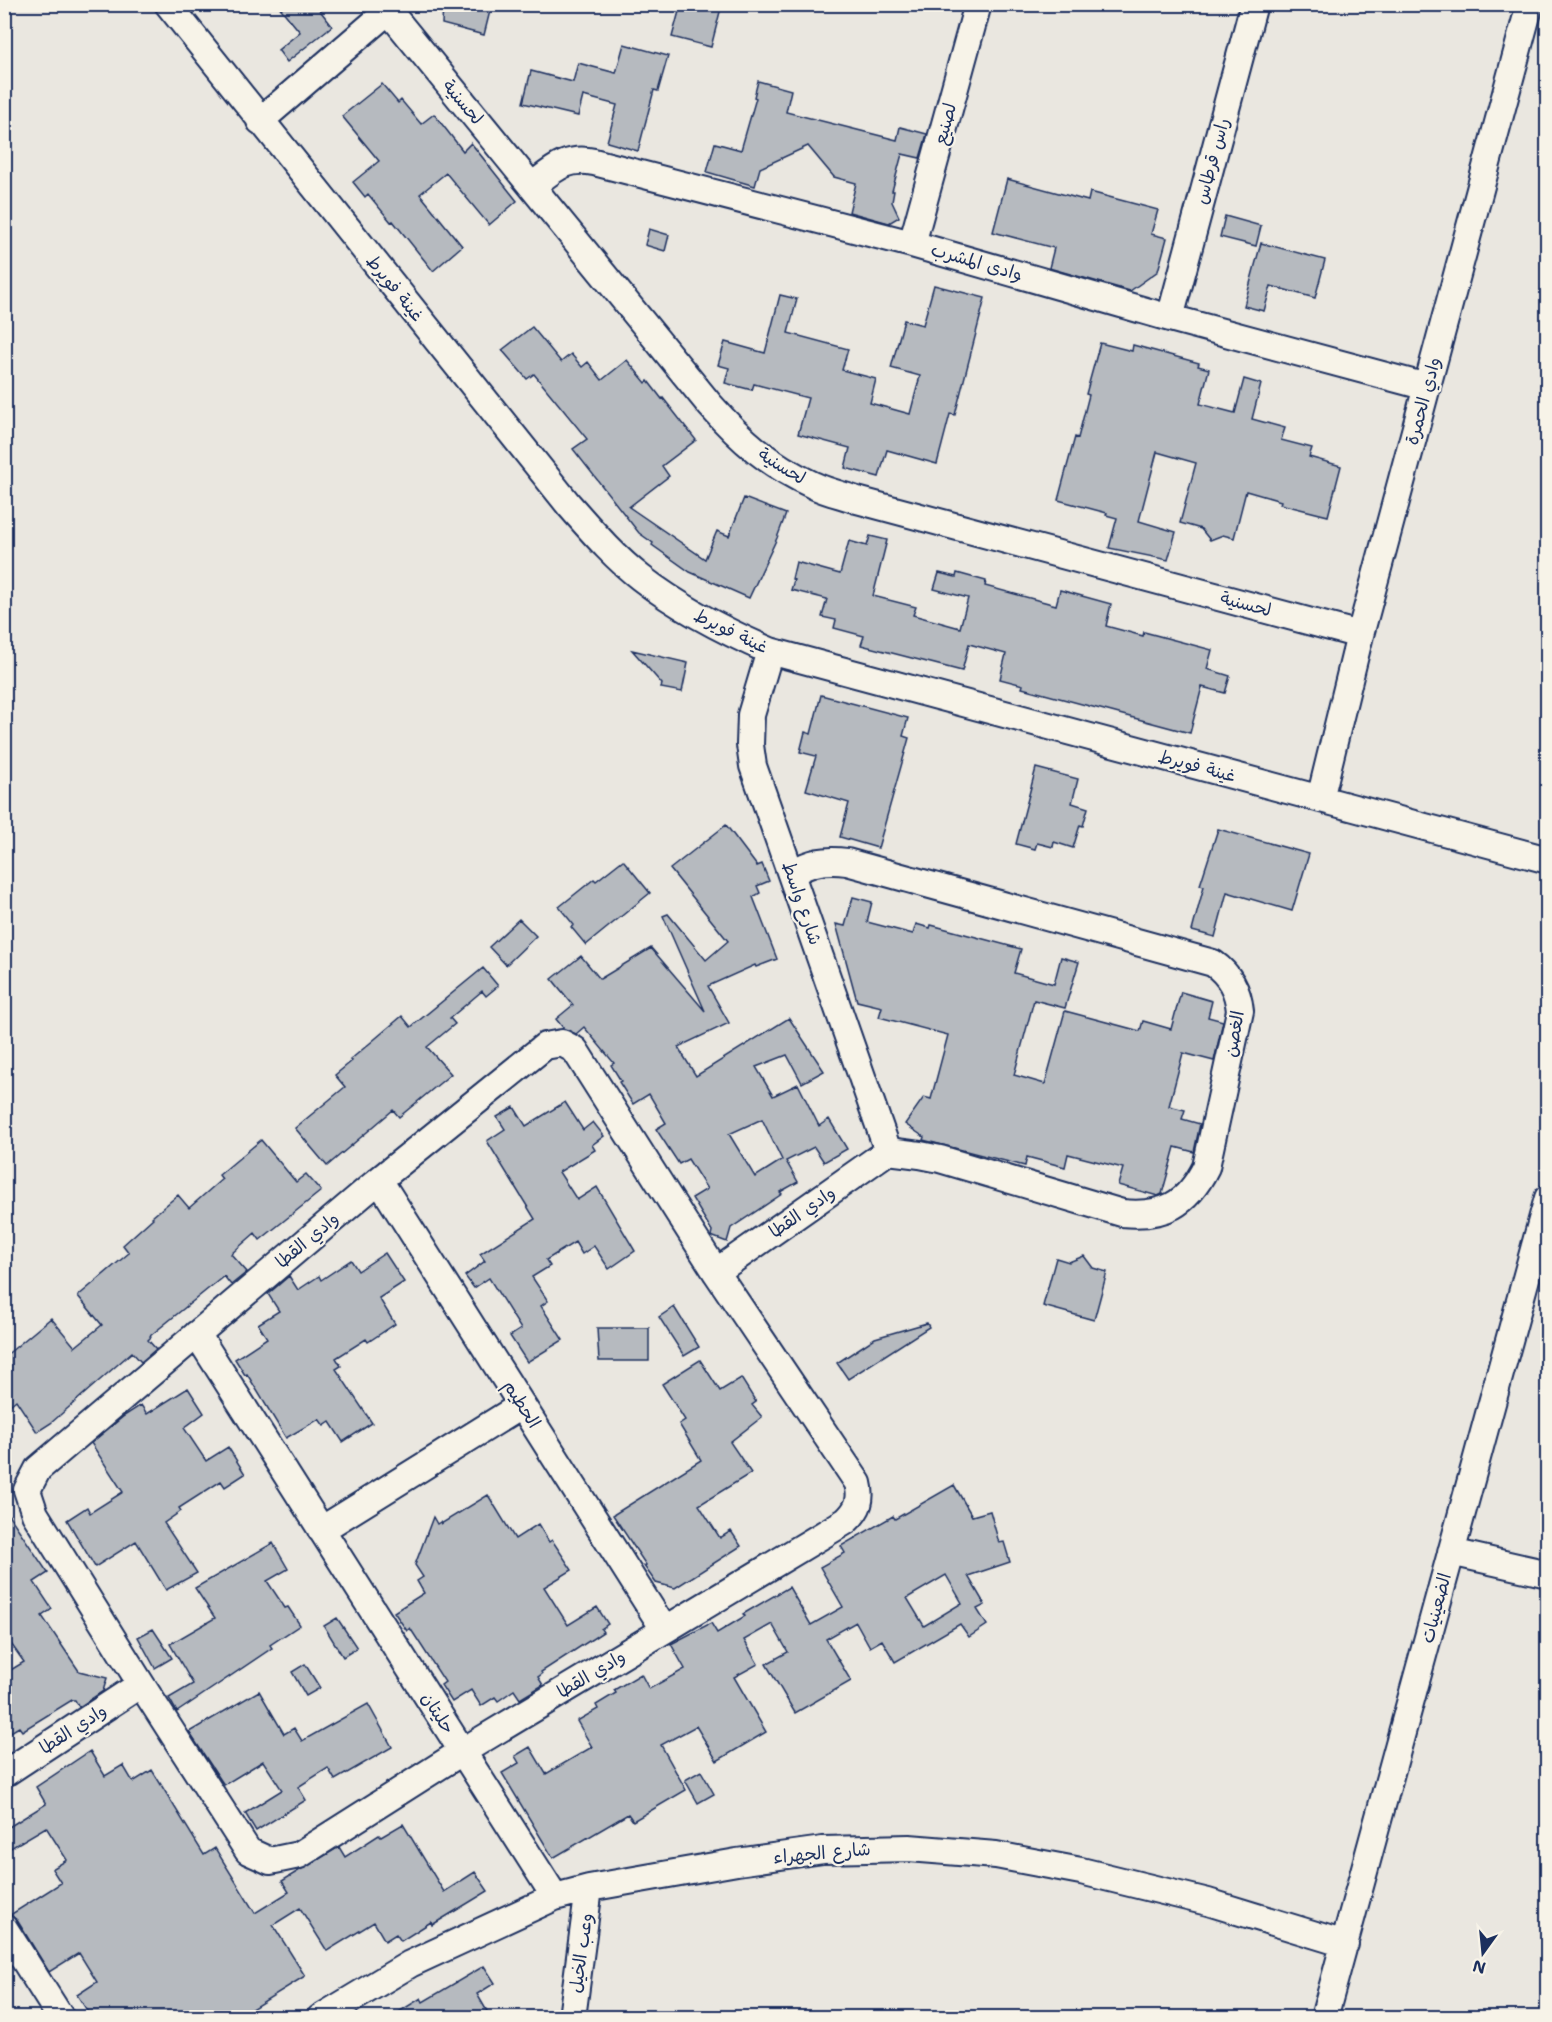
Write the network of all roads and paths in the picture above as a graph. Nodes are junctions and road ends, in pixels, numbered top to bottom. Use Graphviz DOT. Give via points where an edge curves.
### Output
graph roads {
  1 [pos="168,4"];
  2 [pos="978,4"];
  3 [pos="1254,4"];
  4 [pos="1530,4"];
  5 [pos="386,8"];
  6 [pos="260,121"];
  7 [pos="532,186"];
  8 [pos="912,244"];
  9 [pos="1170,318"];
  10 [pos="1427,387"];
  11 [pos="1360,635"];
  12 [pos="770,651"];
  13 [pos="1320,799"];
  14 [pos="1548,860"];
  15 [pos="792,873"];
  16 [pos="888,1151"];
  17 [pos="379,1180"];
  18 [pos="1548,1198"];
  19 [pos="1540,1257"];
  20 [pos="716,1272"];
  21 [pos="197,1334"];
  22 [pos="522,1405"];
  23 [pos="321,1530"];
  24 [pos="1451,1552"];
  25 [pos="1548,1574"];
  26 [pos="664,1629"];
  27 [pos="141,1684"];
  28 [pos="463,1751"];
  29 [pos="4,1774"];
  30 [pos="589,1888"];
  31 [pos="555,1897"];
  32 [pos="4,1928"];
  33 [pos="1345,1944"];
  34 [pos="61,2018"];
  35 [pos="320,2018"];
  36 [pos="572,2018"];
  37 [pos="1324,2018"];
  1 -- 6 [label="street, غينة فويرط"];
  2 -- 8 [label="street, لصنيع"];
  3 -- 9 [label="street, راس قرطاس"];
  4 -- 10 [label="street, وادي الحمرة"];
  5 -- 6 [label="street, لحسنية"];
  5 -- 7 [label="street, لحسنية"];
  6 -- 12 [label="street, غينة فويرط" via="602,543 639,577 680,606"];
  7 -- 8 [label="street, وادى المشرب" via="565,163 584,160"];
  7 -- 11 [label="street, لحسنية" via="710,405 740,438 775,465 815,486 857,500"];
  8 -- 9 [label="street, وادى المشرب"];
  9 -- 10 [label="street, وادى المشرب"];
  10 -- 11 [label="street, وادي الحمرة"];
  11 -- 13 [label="street, وادي الحمرة"];
  12 -- 13 [label="street, غينة فويرط"];
  12 -- 15 [label="street, شارع واسط" via="751,715 750,745 753,766"];
  13 -- 14 [label="street, غينة فويرط"];
  15 -- 16 [label="street, شارع واسط"];
  15 -- 16 [label="street, الغصن" via="828,859 847,862 1213,963 1230,978 1235,989 1240,1011 1206,1167 1197,1186 1164,1211 1122,1213 940,1159"];
  16 -- 20 [label="street, وادي القطا"];
  17 -- 20 [label="street, وادي القطا" via="545,1046 562,1043 575,1050"];
  17 -- 21 [label="street, وادي القطا"];
  17 -- 22 [label="street, الحطيم"];
  18 -- 19 [label="street, الضعينيات"];
  19 -- 24 [label="street, الضعينيات"];
  20 -- 26 [label="street, وادي القطا" via="861,1493 854,1514 846,1521"];
  21 -- 23 [label="street, حليتان"];
  21 -- 27 [label="street, وادي القطا" via="38,1469 27,1490 35,1514"];
  22 -- 23 [label="street"];
  22 -- 26 [label="street, الحطيم"];
  23 -- 28 [label="street, حليتان"];
  24 -- 25 [label="street"];
  24 -- 33 [label="street, الضعينيات"];
  26 -- 28 [label="street, وادي القطا"];
  27 -- 28 [label="street, وادي القطا" via="248,1851 270,1861 299,1855"];
  27 -- 29 [label="street, وادي القطا"];
  28 -- 31 [label="street, حليتان"];
  30 -- 31 [label="street, شارع الجهراء"];
  30 -- 33 [label="street, شارع الجهراء" via="823,1850 909,1848 996,1855 1081,1871 1208,1902"];
  30 -- 36 [label="street, وعب الخيل"];
  31 -- 35 [label="street, شارع الجهراء" via="410,1964"];
  32 -- 34 [label="street"];
  33 -- 37 [label="street, الضعينيات"];
}
